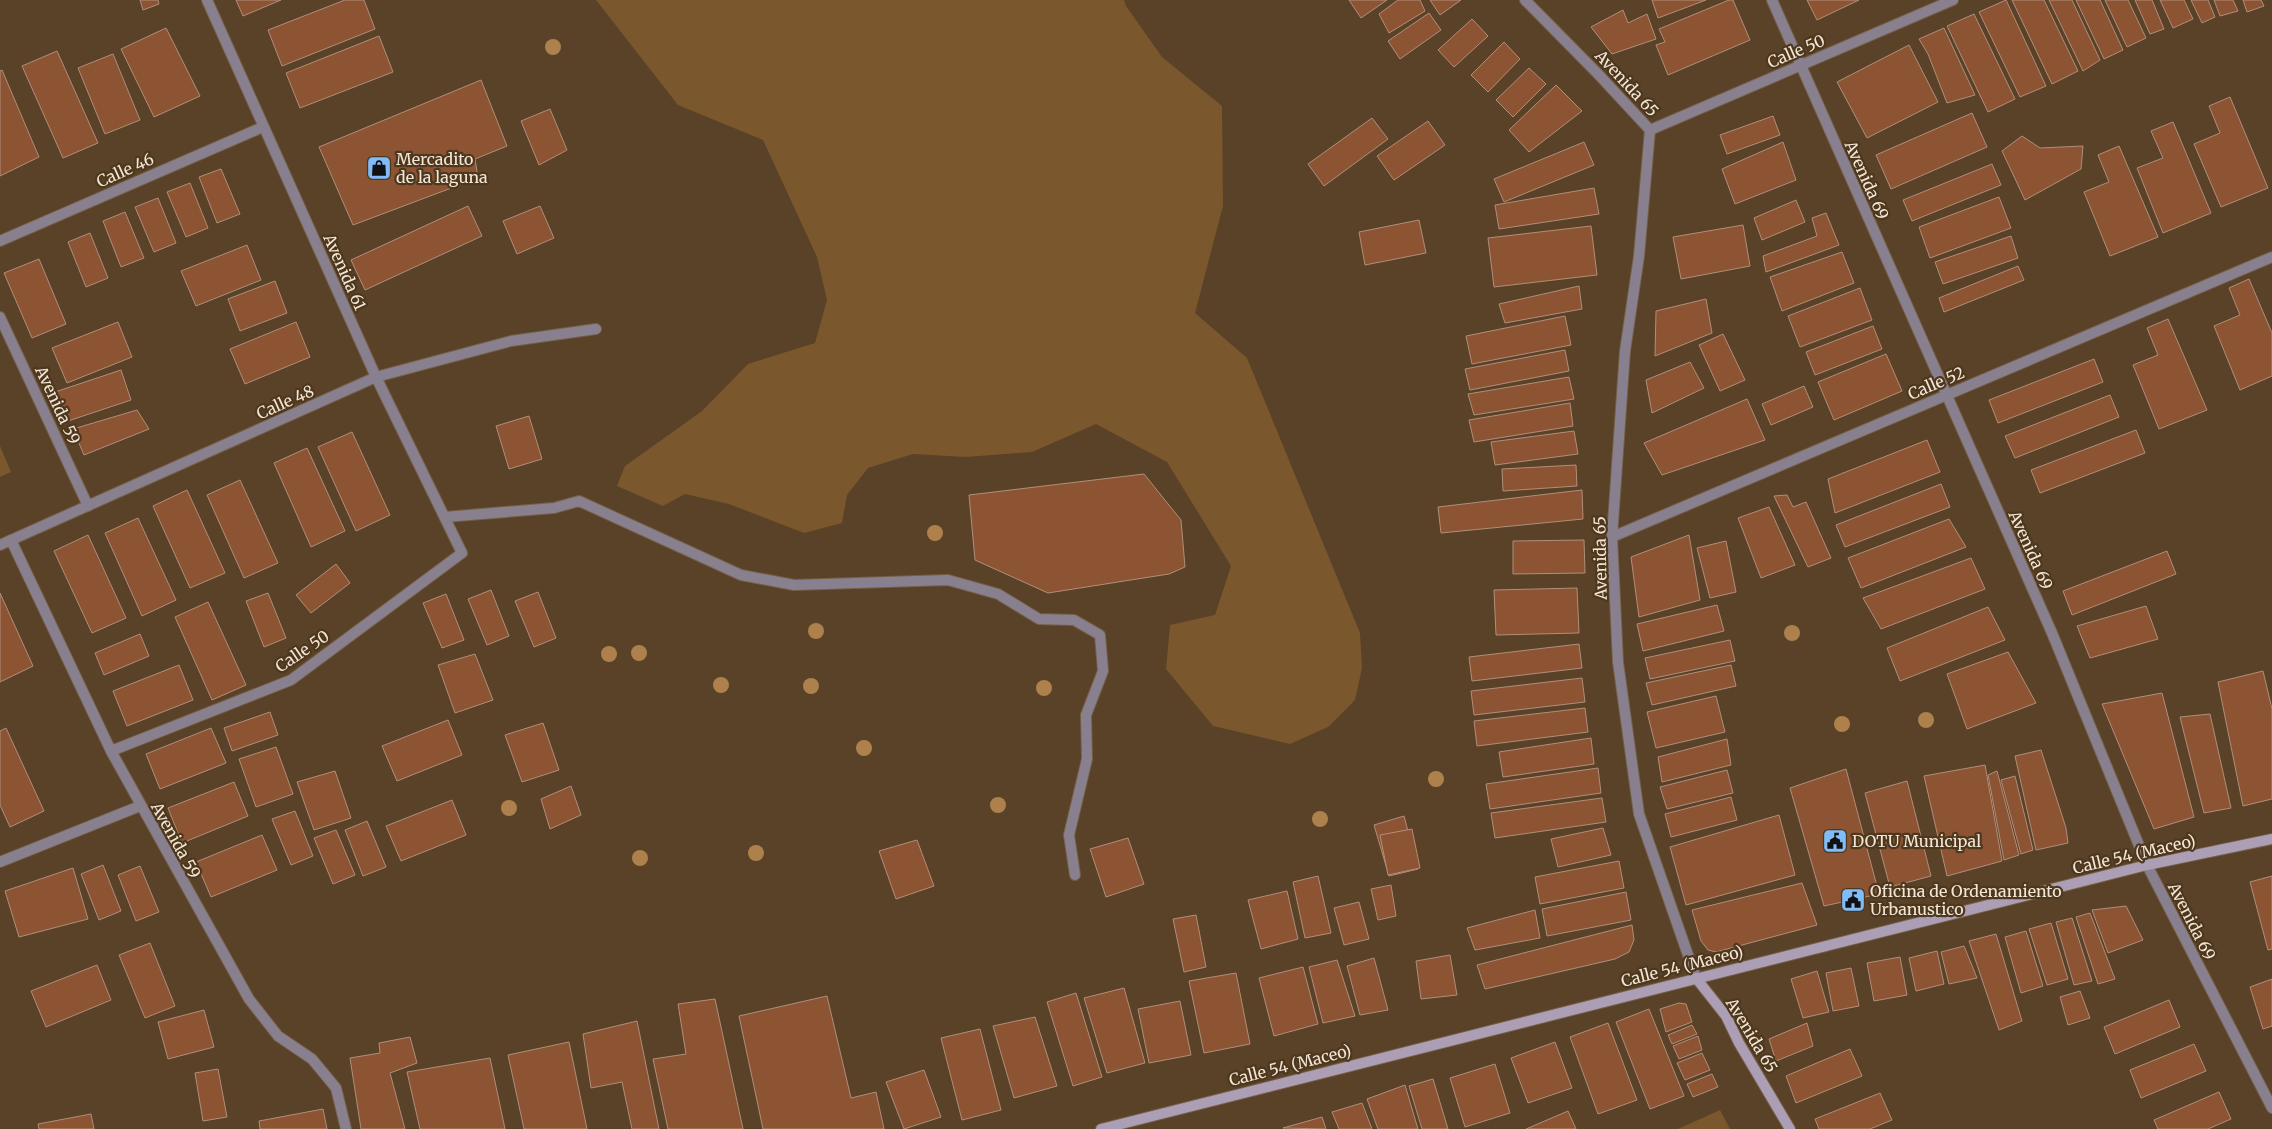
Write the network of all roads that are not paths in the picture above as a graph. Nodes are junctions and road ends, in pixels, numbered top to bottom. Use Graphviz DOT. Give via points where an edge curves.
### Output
graph roads {
  1 [pos="208,0"];
  2 [pos="1525,0"];
  3 [pos="1772,0"];
  4 [pos="1953,0"];
  5 [pos="1801,65"];
  6 [pos="263,127"];
  7 [pos="1650,130"];
  8 [pos="0,241"];
  9 [pos="2272,257"];
  10 [pos="0,317"];
  11 [pos="596,329"];
  12 [pos="376,377"];
  13 [pos="1945,396"];
  14 [pos="88,506"];
  15 [pos="444,517"];
  16 [pos="1612,537"];
  17 [pos="11,540"];
  18 [pos="0,545"];
  19 [pos="462,553"];
  20 [pos="111,751"];
  21 [pos="140,806"];
  22 [pos="2272,839"];
  23 [pos="0,862"];
  24 [pos="2147,865"];
  25 [pos="1075,875"];
  26 [pos="1696,978"];
  27 [pos="2272,1108"];
  28 [pos="346,1129"];
  29 [pos="1101,1129"];
  30 [pos="1790,1129"];
  1 -- 6 [label="street, Avenida 61"];
  2 -- 7 [label="street, Avenida 65"];
  3 -- 5 [label="street, Avenida 69"];
  4 -- 5 [label="street, Calle 50"];
  5 -- 7 [label="street, Calle 50"];
  5 -- 13 [label="street, Avenida 69"];
  6 -- 8 [label="street, Calle 46"];
  6 -- 12 [label="street, Avenida 61"];
  7 -- 16 [label="street, Avenida 65" via="1639,256 1625,351"];
  9 -- 13 [label="street, Calle 52"];
  10 -- 14 [label="street, Avenida 59"];
  11 -- 12 [label="street, Calle 48" via="511,341"];
  12 -- 14 [label="street, Calle 48"];
  12 -- 15 [label="street, Avenida 61"];
  13 -- 16 [label="street, Calle 52"];
  13 -- 24 [label="street, Avenida 69" via="2052,633"];
  14 -- 17 [label="street, Calle 48"];
  15 -- 19 [label="street, Avenida 61"];
  15 -- 25 [label="street" via="554,508 579,501 741,575 794,585 948,580 998,594 1039,620 1074,620 1100,636 1103,671 1086,715 1087,759 1068,835"];
  16 -- 26 [label="street, Avenida 65" via="1618,662 1639,814"];
  17 -- 18 [label="street, Calle 48"];
  17 -- 20 [label="street, Avenida 59"];
  19 -- 20 [label="street, Calle 50" via="291,680"];
  20 -- 21 [label="street, Avenida 59"];
  21 -- 23 [label="street"];
  21 -- 28 [label="street, Avenida 59" via="249,999 278,1036 312,1058 336,1088"];
  22 -- 24 [label="main road, Calle 54 (Maceo)"];
  24 -- 26 [label="main road, Calle 54 (Maceo)"];
  24 -- 27 [label="street, Avenida 69"];
  26 -- 29 [label="main road, Calle 54 (Maceo)"];
  26 -- 30 [label="main road, Avenida 65" via="1726,1016"];
}
